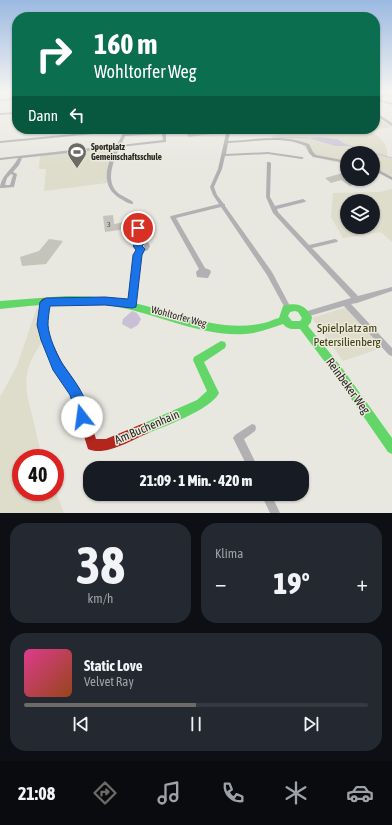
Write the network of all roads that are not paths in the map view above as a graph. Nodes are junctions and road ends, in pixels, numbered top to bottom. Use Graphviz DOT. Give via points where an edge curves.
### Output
graph roads {
  1 [pos="380,116"];
  2 [pos="380,119"];
  3 [pos="384,119"];
  4 [pos="392,120"];
  5 [pos="392,125"];
  6 [pos="78,134"];
  7 [pos="134,134"];
  8 [pos="164,134"];
  9 [pos="228,134"];
  10 [pos="124,135"];
  11 [pos="0,142"];
  12 [pos="226,142"];
  13 [pos="117,146"];
  14 [pos="224,155"];
  15 [pos="21,156"];
  16 [pos="302,158"];
  17 [pos="0,159"];
  18 [pos="340,161"];
  19 [pos="269,163"];
  20 [pos="10,172"];
  21 [pos="380,172"];
  22 [pos="392,179"];
  23 [pos="303,201"];
  24 [pos="131,203"];
  25 [pos="223,206"];
  26 [pos="274,208"];
  27 [pos="136,217"];
  28 [pos="335,240"];
  29 [pos="309,247"];
  30 [pos="203,270"];
  31 [pos="392,289"];
  32 [pos="357,300"];
  33 [pos="46,302"];
  34 [pos="346,303"];
  35 [pos="132,304"];
  36 [pos="0,305"];
  37 [pos="288,308"];
  38 [pos="306,314"];
  39 [pos="284,320"];
  40 [pos="302,325"];
  41 [pos="221,345"];
  42 [pos="392,353"];
  43 [pos="252,428"];
  44 [pos="392,448"];
  45 [pos="250,461"];
  46 [pos="269,501"];
  47 [pos="275,513"];
  1 -- 3 [label="street"];
  2 -- 3 [label="street"];
  3 -- 4 [label="street"];
  3 -- 5 [label="street"];
  6 -- 11 [label="street"];
  7 -- 10 [label="street"];
  8 -- 13 [label="street" via="165,141"];
  9 -- 12 [label="street"];
  10 -- 13 [label="street"];
  12 -- 14 [label="street"];
  12 -- 18 [label="street" via="265,139 294,141 308,146 315,156"];
  13 -- 15 [label="street"];
  13 -- 24 [label="street" via="110,168 110,184 114,192"];
  14 -- 16 [label="street" via="268,153"];
  14 -- 25 [label="street" via="212,187"];
  15 -- 17 [label="street"];
  15 -- 20 [label="street" via="18,165"];
  19 -- 26 [label="street" via="267,191"];
  21 -- 22 [label="street"];
  23 -- 26 [label="street"];
  25 -- 30 [label="street" via="173,217"];
  25 -- 37 [label="street" via="270,274"];
  26 -- 29 [label="street"];
  27 -- 35 [label="street" via="140,246"];
  28 -- 29 [label="street"];
  29 -- 32 [label="street"];
  31 -- 32 [label="street"];
  32 -- 34 [label="street"];
  33 -- 35 [label="main road, Wohltorfer Weg" via="105,301"];
  33 -- 36 [label="main road, Wohltorfer Weg"];
  33 -- 41 [label="main road, Am Buchenhain" via="42,325 46,340 58,366 76,393 92,445 106,445 201,404 213,393 198,360"];
  34 -- 38 [label="street"];
  34 -- 42 [label="street"];
  35 -- 39 [label="main road, Wohltorfer Weg" via="236,329 267,326"];
  37 -- 38 [label="main road" via="298,308"];
  37 -- 39 [label="main road" via="283,314"];
  38 -- 40 [label="main road" via="307,319"];
  39 -- 40 [label="main road" via="290,325"];
  40 -- 44 [label="main road, Reinbeker Weg"];
  43 -- 45 [label="street" via="238,438"];
  46 -- 47 [label="street"];
}
